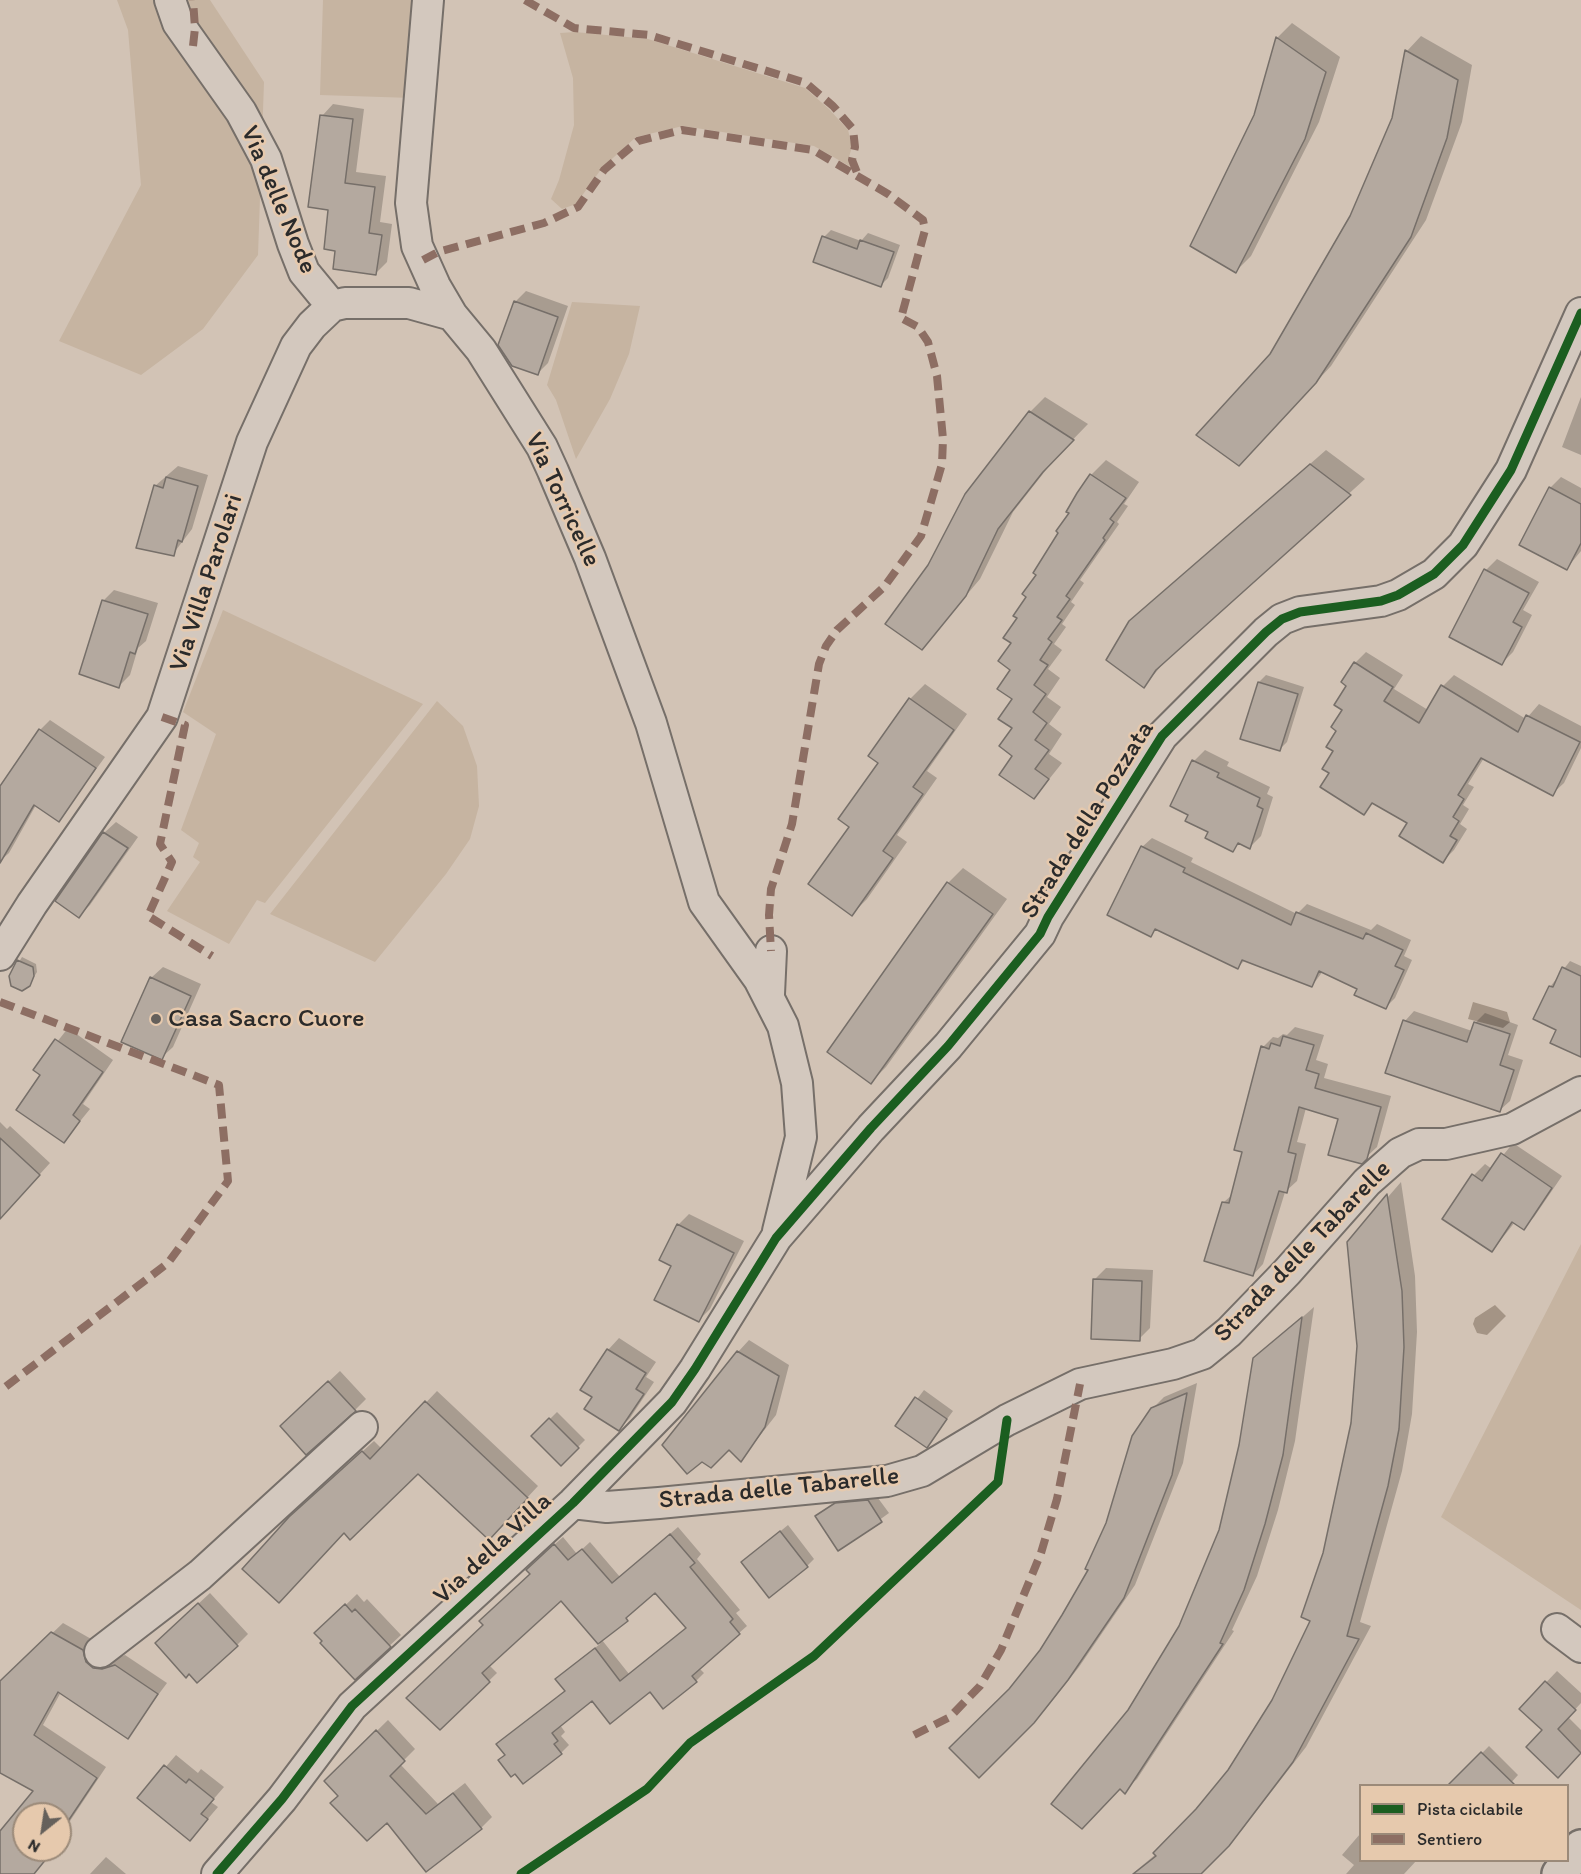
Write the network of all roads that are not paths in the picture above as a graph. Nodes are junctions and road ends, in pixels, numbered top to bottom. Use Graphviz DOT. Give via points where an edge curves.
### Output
graph roads {
  1 [pos="170,0"];
  2 [pos="428,0"];
  3 [pos="332,306"];
  4 [pos="1581,313"];
  5 [pos="452,315"];
  6 [pos="771,951"];
  7 [pos="0,955"];
  8 [pos="769,994"];
  9 [pos="1581,1092"];
  10 [pos="776,1238"];
  11 [pos="362,1427"];
  12 [pos="573,1503"];
  13 [pos="1557,1629"];
  14 [pos="1581,1647"];
  15 [pos="100,1652"];
  16 [pos="1581,1847"];
  17 [pos="1569,1862"];
  18 [pos="1569,1862"];
  19 [pos="217,1874"];
  20 [pos="1559,1874"];
  1 -- 3 [label="street, Via delle Node" via="183,31 241,112 256,140 304,272"];
  2 -- 5 [label="street, Via Torricelle" via="411,203 417,246"];
  3 -- 5 [label="street" via="409,303"];
  3 -- 7 [label="street, Via Villa Parolari" via="296,346 252,442 162,717"];
  4 -- 10 [label="street, Strada della Pozzata" via="1511,470 1463,545 1434,574 1398,595 1381,601 1300,612 1282,620 1186,711 1162,736 1040,934 948,1046"];
  5 -- 8 [label="street, Via Torricelle" via="481,350 542,447 590,558 647,712 704,902"];
  6 -- 8 [label="street, Via Torricelle"];
  8 -- 10 [label="street, Via Torricelle" via="792,1058 801,1111 797,1158"];
  9 -- 12 [label="street, Strada delle Tabarelle" via="1512,1129 1446,1144 1419,1144 1400,1153 1367,1182 1238,1324 1202,1354 1080,1384 1007,1420 921,1471 887,1481 658,1503 607,1507"];
  10 -- 12 [label="street, Via della Villa" via="672,1402"];
  11 -- 15 [label="street" via="200,1575"];
  12 -- 19 [label="street, Via della Villa" via="352,1706 282,1799"];
  13 -- 14 [label="street"];
  16 -- 18 [label="main road"];
  17 -- 20 [label="main road"];
}
